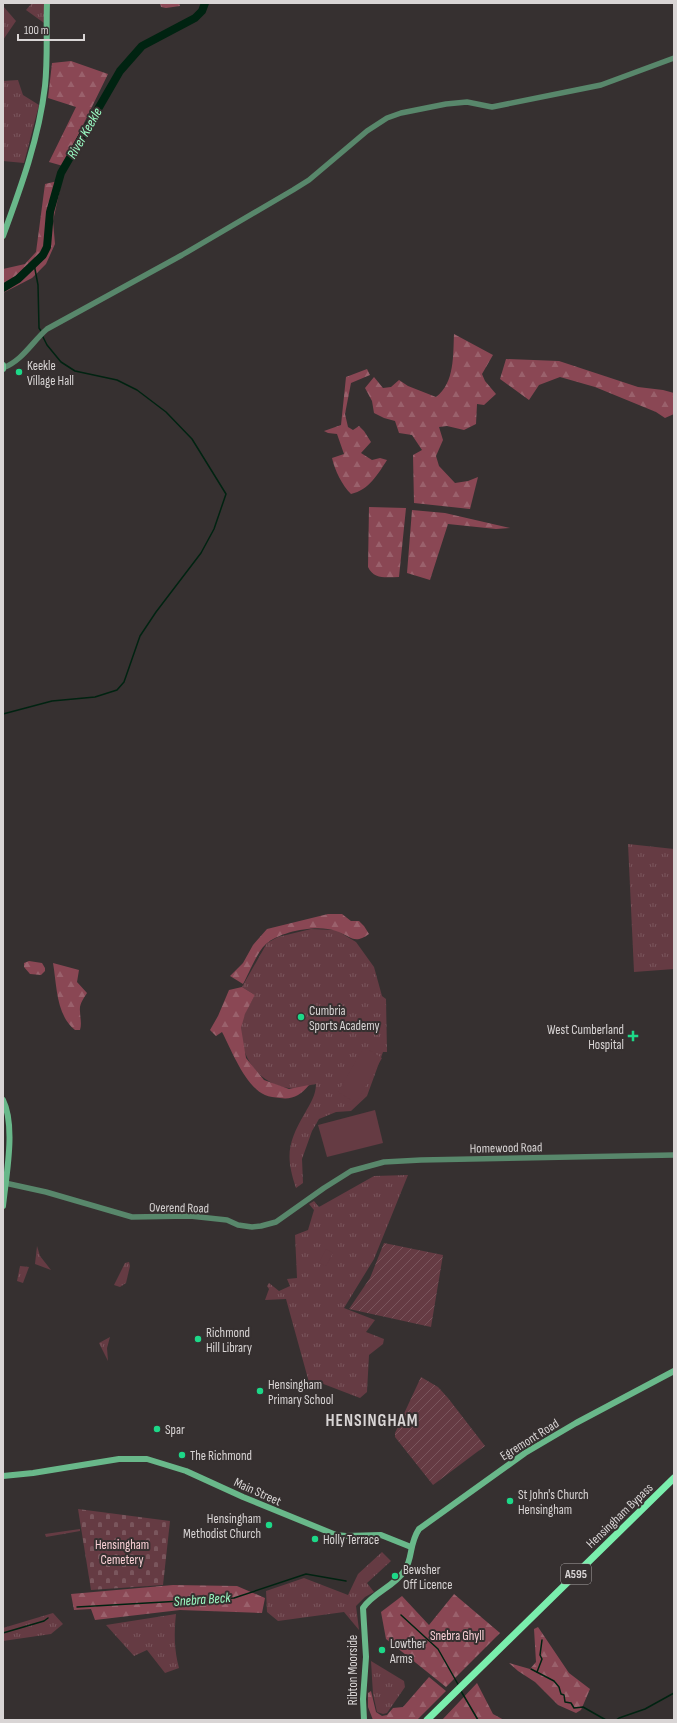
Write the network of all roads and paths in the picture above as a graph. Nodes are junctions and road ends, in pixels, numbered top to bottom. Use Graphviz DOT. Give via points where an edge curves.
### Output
graph roads {
  1 [pos="47,3"];
  2 [pos="674,58"];
  3 [pos="3,236"];
  4 [pos="3,368"];
  5 [pos="3,1100"];
  6 [pos="674,1155"];
  7 [pos="340,1177"];
  8 [pos="5,1183"];
  9 [pos="3,1206"];
  10 [pos="674,1371"];
  11 [pos="3,1476"];
  12 [pos="674,1478"];
  13 [pos="411,1547"];
  14 [pos="364,1720"];
  15 [pos="427,1720"];
  1 -- 3 [label="main road" via="45,85 41,111 28,164"];
  2 -- 4 [label="street" via="594,87 492,106 467,102 446,104 387,118 367,131 309,180 47,328 22,357"];
  5 -- 8 [label="main road" via="10,1132"];
  6 -- 7 [label="street, Homewood Road" via="384,1162 362,1167"];
  7 -- 8 [label="street, Overend Road" via="276,1222 252,1227 190,1216 132,1217"];
  8 -- 9 [label="main road"];
  10 -- 13 [label="main road, Egremont Road" via="525,1453 419,1529"];
  11 -- 13 [label="main road, Main Street" via="119,1459 147,1459 186,1471 336,1535 381,1535"];
  12 -- 15 [label="highway, Hensingham Bypass / A595"];
  13 -- 14 [label="main road, Ribton Moorside" via="405,1570 397,1580 363,1608 366,1656"];
}
